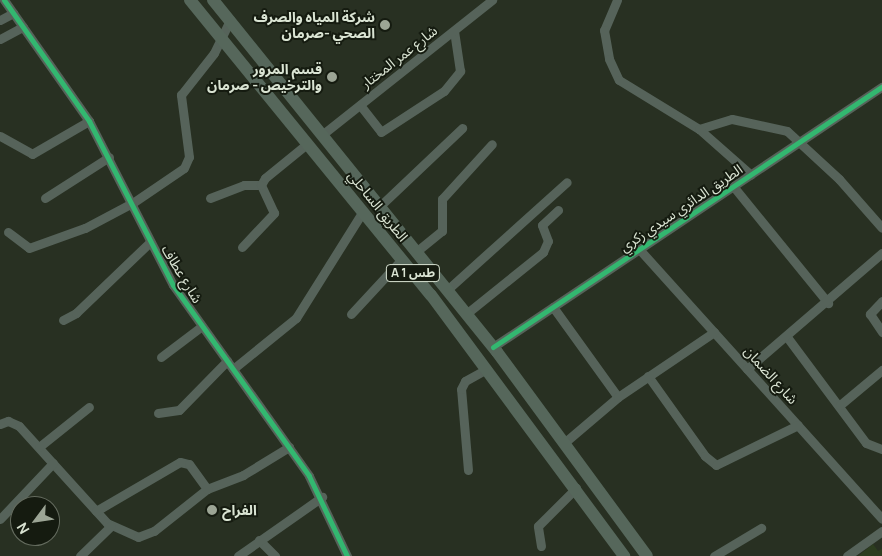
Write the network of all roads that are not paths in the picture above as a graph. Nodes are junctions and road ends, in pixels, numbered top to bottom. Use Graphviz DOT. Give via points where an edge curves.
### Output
graph roads {
  1 [pos="4,0"];
  2 [pos="190,0"];
  3 [pos="213,0"];
  4 [pos="492,0"];
  5 [pos="617,0"];
  6 [pos="13,13"];
  7 [pos="0,20"];
  8 [pos="230,20"];
  9 [pos="23,27"];
  10 [pos="454,31"];
  11 [pos="220,36"];
  12 [pos="0,39"];
  13 [pos="881,89"];
  14 [pos="360,105"];
  15 [pos="89,121"];
  16 [pos="462,128"];
  17 [pos="699,129"];
  18 [pos="323,134"];
  19 [pos="0,136"];
  20 [pos="801,141"];
  21 [pos="308,143"];
  22 [pos="492,144"];
  23 [pos="109,157"];
  24 [pos="751,175"];
  25 [pos="566,182"];
  26 [pos="261,185"];
  27 [pos="733,186"];
  28 [pos="45,198"];
  29 [pos="210,198"];
  30 [pos="134,202"];
  31 [pos="380,206"];
  32 [pos="558,210"];
  33 [pos="363,211"];
  34 [pos="882,228"];
  35 [pos="8,232"];
  36 [pos="150,242"];
  37 [pos="242,247"];
  38 [pos="639,249"];
  39 [pos="417,251"];
  40 [pos="882,253"];
  41 [pos="402,259"];
  42 [pos="447,290"];
  43 [pos="882,300"];
  44 [pos="828,303"];
  45 [pos="553,307"];
  46 [pos="352,314"];
  47 [pos="466,314"];
  48 [pos="63,320"];
  49 [pos="202,326"];
  50 [pos="714,332"];
  51 [pos="882,332"];
  52 [pos="787,336"];
  53 [pos="493,347"];
  54 [pos="161,357"];
  55 [pos="227,361"];
  56 [pos="233,369"];
  57 [pos="487,369"];
  58 [pos="747,369"];
  59 [pos="882,370"];
  60 [pos="648,376"];
  61 [pos="618,397"];
  62 [pos="840,404"];
  63 [pos="89,407"];
  64 [pos="158,412"];
  65 [pos="0,424"];
  66 [pos="798,425"];
  67 [pos="564,443"];
  68 [pos="39,447"];
  69 [pos="289,447"];
  70 [pos="882,449"];
  71 [pos="52,462"];
  72 [pos="468,470"];
  73 [pos="576,488"];
  74 [pos="207,489"];
  75 [pos="322,497"];
  76 [pos="609,504"];
  77 [pos="96,511"];
  78 [pos="595,515"];
  79 [pos="882,518"];
  80 [pos="0,519"];
  81 [pos="111,526"];
  82 [pos="760,528"];
  83 [pos="882,531"];
  84 [pos="259,540"];
  85 [pos="541,546"];
  86 [pos="80,556"];
  87 [pos="238,556"];
  88 [pos="275,556"];
  89 [pos="347,556"];
  90 [pos="624,556"];
  91 [pos="647,556"];
  92 [pos="714,556"];
  93 [pos="847,556"];
  1 -- 6 [label="street, شارع عطاف"];
  2 -- 11 [label="highway, الطريق الساحلي / A 1 طس"];
  3 -- 8 [label="highway, الطريق الساحلي / A 1 طس"];
  4 -- 10 [label="street, شارع عمر المختار"];
  5 -- 17 [label="street" via="604,30 615,74 675,118"];
  6 -- 7 [label="street"];
  6 -- 9 [label="street, شارع عطاف"];
  8 -- 11 [label="street"];
  8 -- 18 [label="highway, الطريق الساحلي / A 1 طس"];
  9 -- 12 [label="street"];
  9 -- 15 [label="street, شارع عطاف"];
  10 -- 14 [label="street, شارع عمر المختار"];
  10 -- 14 [label="street" via="460,71 444,91 381,132"];
  11 -- 21 [label="highway, الطريق الساحلي / A 1 طس"];
  11 -- 30 [label="street" via="214,53 180,95 188,163"];
  13 -- 20 [label="street, الطريق الدائري سيدي زكري"];
  14 -- 18 [label="street, شارع عمر المختار"];
  15 -- 19 [label="street" via="32,154"];
  15 -- 23 [label="street, شارع عطاف"];
  16 -- 31 [label="street"];
  17 -- 20 [label="street" via="737,120 788,131"];
  17 -- 24 [label="street"];
  18 -- 31 [label="highway, الطريق الساحلي / A 1 طس"];
  20 -- 24 [label="street, الطريق الدائري سيدي زكري"];
  20 -- 34 [label="street"];
  21 -- 26 [label="street"];
  21 -- 33 [label="highway, الطريق الساحلي / A 1 طس"];
  22 -- 39 [label="street" via="442,199 442,231"];
  23 -- 28 [label="street"];
  23 -- 30 [label="street, شارع عطاف"];
  24 -- 27 [label="street, الطريق الدائري سيدي زكري"];
  25 -- 42 [label="street"];
  26 -- 29 [label="street" via="244,185"];
  26 -- 37 [label="street" via="274,213"];
  27 -- 38 [label="street, الطريق الدائري سيدي زكري"];
  27 -- 44 [label="street"];
  30 -- 35 [label="street" via="85,228 29,248"];
  30 -- 36 [label="street, شارع عطاف"];
  31 -- 39 [label="highway, الطريق الساحلي / A 1 طس"];
  32 -- 47 [label="street" via="542,225 548,241 543,252"];
  33 -- 41 [label="highway, الطريق الساحلي / A 1 طس"];
  33 -- 56 [label="street" via="296,318"];
  36 -- 48 [label="street" via="76,313"];
  36 -- 49 [label="street, شارع عطاف"];
  38 -- 45 [label="street, الطريق الدائري سيدي زكري"];
  38 -- 50 [label="street, شارع الضمان"];
  39 -- 42 [label="highway, الطريق الساحلي / A 1 طس"];
  40 -- 44 [label="street"];
  41 -- 46 [label="street"];
  41 -- 57 [label="highway, الطريق الساحلي / A 1 طس"];
  42 -- 47 [label="highway, الطريق الساحلي / A 1 طس"];
  43 -- 51 [label="street" via="870,314"];
  44 -- 52 [label="street"];
  45 -- 53 [label="street, الطريق الدائري سيدي زكري"];
  45 -- 61 [label="street"];
  47 -- 53 [label="highway, الطريق الساحلي / A 1 طس"];
  49 -- 54 [label="street"];
  49 -- 55 [label="street, شارع عطاف"];
  50 -- 58 [label="street, شارع الضمان"];
  50 -- 60 [label="street"];
  52 -- 58 [label="street"];
  52 -- 62 [label="street"];
  53 -- 67 [label="highway, الطريق الساحلي / A 1 طس"];
  55 -- 56 [label="street, شارع عطاف"];
  55 -- 64 [label="street" via="179,410"];
  56 -- 69 [label="street, شارع عطاف"];
  57 -- 72 [label="street" via="465,381 461,390"];
  57 -- 73 [label="highway, الطريق الساحلي / A 1 طس"];
  58 -- 66 [label="street, شارع الضمان"];
  59 -- 62 [label="street"];
  60 -- 61 [label="street"];
  60 -- 66 [label="street" via="716,465"];
  61 -- 67 [label="street"];
  62 -- 70 [label="street" via="866,443"];
  63 -- 68 [label="street"];
  65 -- 68 [label="street" via="14,422"];
  66 -- 79 [label="street, شارع الضمان"];
  67 -- 76 [label="highway, الطريق الساحلي / A 1 طس"];
  68 -- 71 [label="street"];
  69 -- 74 [label="street" via="243,475"];
  69 -- 75 [label="street, شارع عطاف"];
  71 -- 77 [label="street"];
  71 -- 80 [label="street"];
  73 -- 78 [label="highway, الطريق الساحلي / A 1 طس"];
  73 -- 85 [label="street" via="538,526"];
  74 -- 77 [label="street" via="189,464 180,462"];
  74 -- 81 [label="street" via="144,536"];
  75 -- 84 [label="street"];
  75 -- 89 [label="street, شارع عطاف"];
  76 -- 78 [label="highway"];
  76 -- 91 [label="highway, الطريق الساحلي / A 1 طس"];
  77 -- 81 [label="street"];
  78 -- 90 [label="highway, الطريق الساحلي / A 1 طس"];
  81 -- 86 [label="street"];
  82 -- 92 [label="street"];
  83 -- 93 [label="street"];
  84 -- 87 [label="street"];
  84 -- 88 [label="street"];
}
